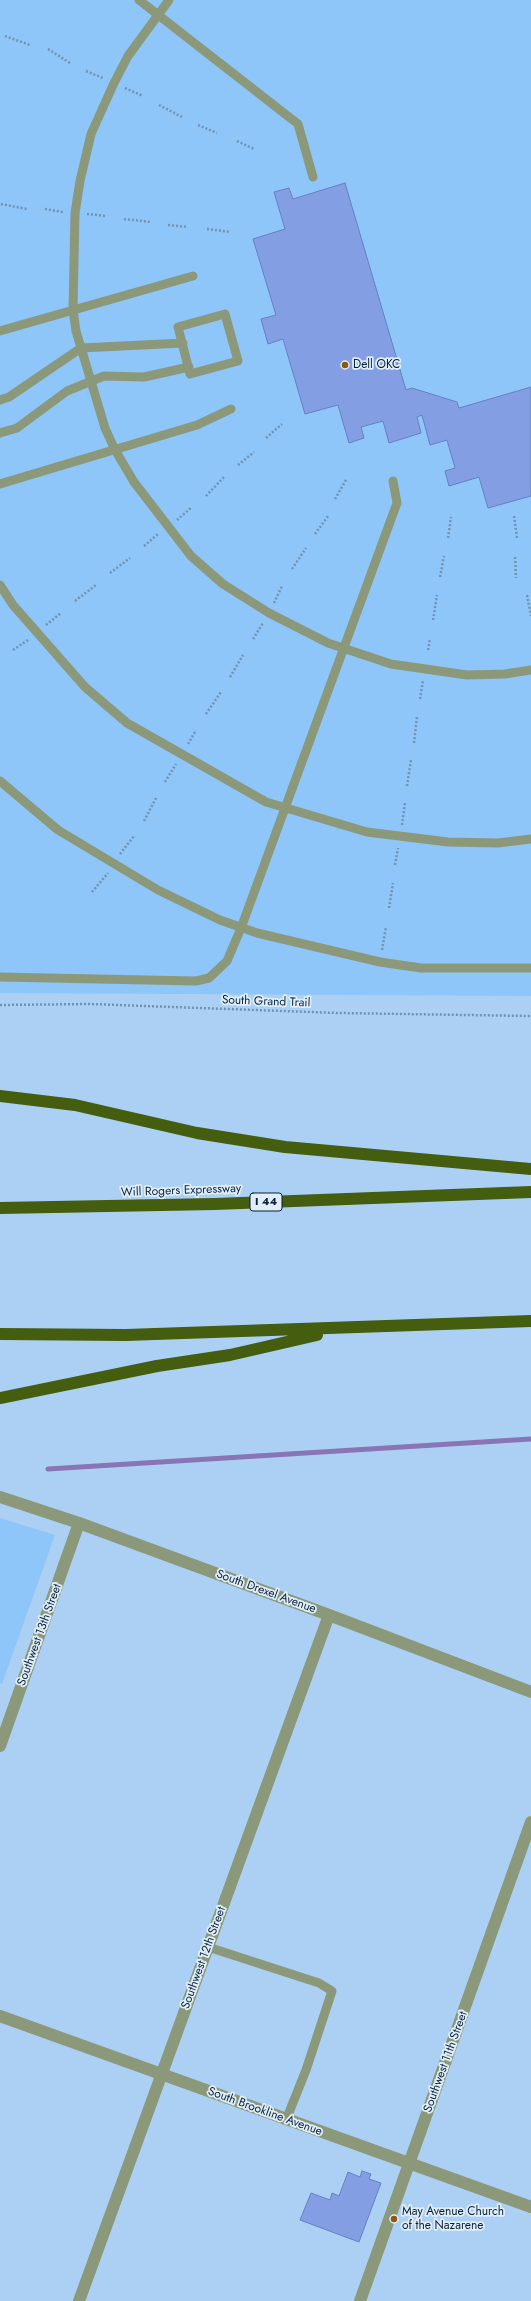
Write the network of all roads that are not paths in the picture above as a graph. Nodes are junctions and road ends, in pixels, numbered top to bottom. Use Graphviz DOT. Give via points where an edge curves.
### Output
graph roads {
  1 [pos="139,0"];
  2 [pos="169,0"];
  3 [pos="157,14"];
  4 [pos="313,177"];
  5 [pos="193,276"];
  6 [pos="73,310"];
  7 [pos="0,331"];
  8 [pos="183,343"];
  9 [pos="81,348"];
  10 [pos="189,367"];
  11 [pos="91,382"];
  12 [pos="0,400"];
  13 [pos="232,409"];
  14 [pos="0,433"];
  15 [pos="115,450"];
  16 [pos="393,481"];
  17 [pos="0,484"];
  18 [pos="0,585"];
  19 [pos="344,649"];
  20 [pos="531,670"];
  21 [pos="0,781"];
  22 [pos="285,808"];
  23 [pos="531,839"];
  24 [pos="241,928"];
  25 [pos="531,968"];
  26 [pos="0,977"];
  27 [pos="0,1096"];
  28 [pos="531,1168"];
  29 [pos="531,1192"];
  30 [pos="0,1208"];
  31 [pos="531,1321"];
  32 [pos="345,1328"];
  33 [pos="0,1334"];
  34 [pos="0,1398"];
  35 [pos="0,1497"];
  36 [pos="79,1523"];
  37 [pos="329,1615"];
  38 [pos="531,1692"];
  39 [pos="0,1746"];
  40 [pos="531,1822"];
  41 [pos="208,1947"];
  42 [pos="0,2016"];
  43 [pos="162,2075"];
  44 [pos="286,2120"];
  45 [pos="410,2164"];
  46 [pos="531,2207"];
  47 [pos="79,2301"];
  48 [pos="360,2301"];
  1 -- 3 [label="lane"];
  2 -- 3 [label="lane"];
  3 -- 4 [label="lane" via="298,124"];
  3 -- 6 [label="lane" via="128,56 92,134 75,213"];
  5 -- 6 [label="lane"];
  6 -- 7 [label="lane"];
  6 -- 9 [label="lane"];
  8 -- 9 [label="lane"];
  8 -- 10 [label="lane"];
  8 -- 10 [label="lane" via="178,327 226,314 238,361 190,374"];
  9 -- 11 [label="lane"];
  9 -- 12 [label="lane" via="9,397"];
  10 -- 11 [label="lane" via="144,377 104,376"];
  11 -- 14 [label="lane" via="67,391 17,428"];
  11 -- 15 [label="lane" via="105,428"];
  13 -- 15 [label="lane" via="197,425"];
  15 -- 17 [label="lane"];
  15 -- 19 [label="lane" via="134,482 196,561 223,584 269,613"];
  16 -- 19 [label="lane" via="397,503"];
  18 -- 22 [label="lane" via="13,605 85,686 127,724 266,802"];
  19 -- 20 [label="lane" via="391,664 467,675"];
  19 -- 22 [label="lane"];
  21 -- 24 [label="lane" via="58,830 158,890"];
  22 -- 23 [label="lane" via="367,832 448,842"];
  22 -- 24 [label="lane"];
  24 -- 25 [label="lane" via="380,962 452,969"];
  24 -- 26 [label="lane" via="227,961 209,978 196,981"];
  27 -- 28 [label="highway" via="75,1105 197,1133 285,1148"];
  29 -- 30 [label="highway, Will Rogers Expressway / I 44" via="215,1204"];
  31 -- 32 [label="highway"];
  32 -- 33 [label="highway" via="134,1335"];
  32 -- 34 [label="highway" via="230,1355 157,1366"];
  35 -- 36 [label="street, South Drexel Avenue"];
  36 -- 37 [label="street, South Drexel Avenue"];
  36 -- 39 [label="street, Southwest 13th Street"];
  37 -- 38 [label="street, South Drexel Avenue"];
  37 -- 41 [label="street, Southwest 12th Street"];
  40 -- 45 [label="street, Southwest 11th Street"];
  41 -- 43 [label="street, Southwest 12th Street"];
  41 -- 44 [label="lane" via="319,1983 332,1991 306,2070"];
  42 -- 43 [label="street, South Brookline Avenue"];
  43 -- 44 [label="street, South Brookline Avenue"];
  43 -- 47 [label="street, Southwest 12th Street"];
  44 -- 45 [label="street, South Brookline Avenue"];
  45 -- 46 [label="street, South Brookline Avenue"];
  45 -- 48 [label="street, Southwest 11th Street"];
}
